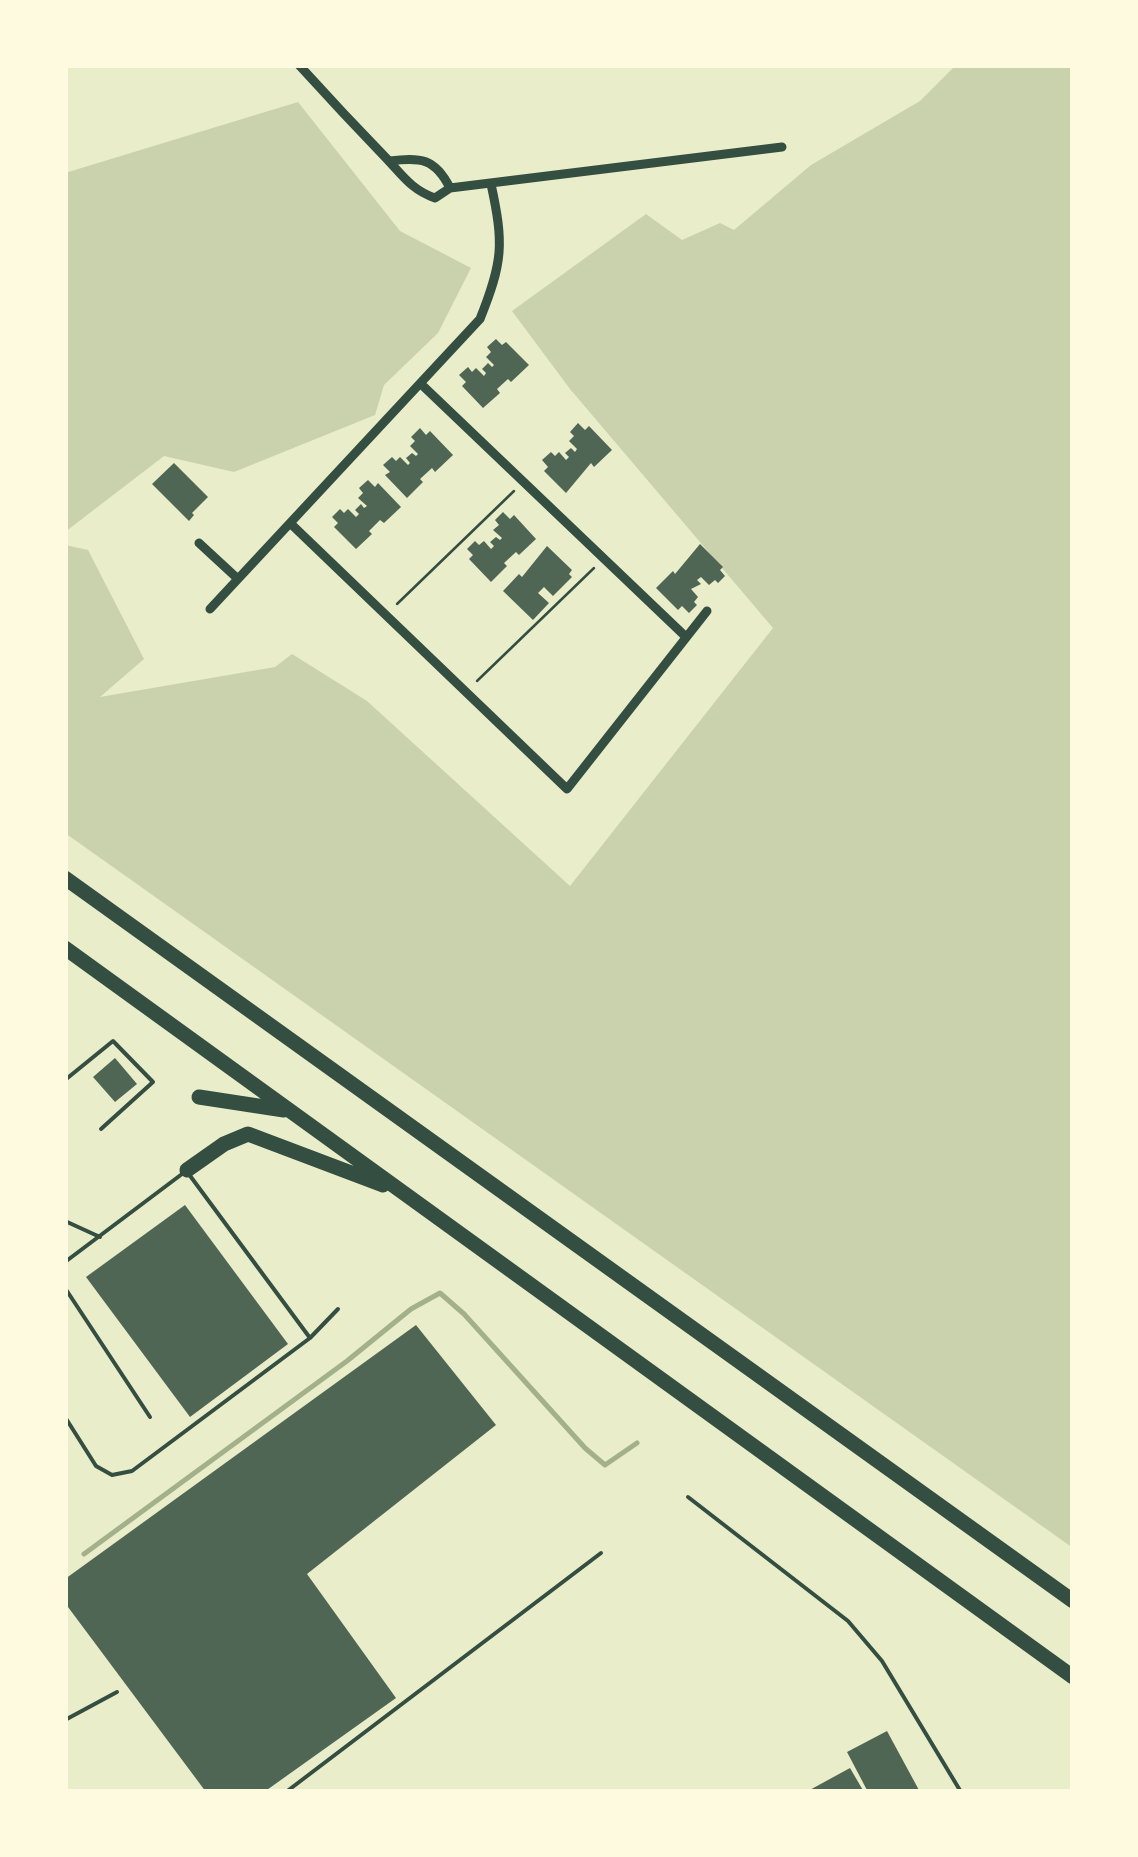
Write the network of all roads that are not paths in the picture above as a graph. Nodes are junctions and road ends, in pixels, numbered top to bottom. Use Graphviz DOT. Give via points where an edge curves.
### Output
graph roads {
  1 [pos="299,65"];
  2 [pos="782,146"];
  3 [pos="390,162"];
  4 [pos="491,184"];
  5 [pos="450,188"];
  6 [pos="421,384"];
  7 [pos="290,523"];
  8 [pos="198,543"];
  9 [pos="238,579"];
  10 [pos="210,609"];
  11 [pos="707,611"];
  12 [pos="685,636"];
  13 [pos="65,878"];
  14 [pos="65,948"];
  15 [pos="65,1080"];
  16 [pos="199,1097"];
  17 [pos="288,1110"];
  18 [pos="101,1128"];
  19 [pos="187,1170"];
  20 [pos="405,1193"];
  21 [pos="65,1222"];
  22 [pos="100,1237"];
  23 [pos="65,1262"];
  24 [pos="65,1288"];
  25 [pos="338,1309"];
  26 [pos="310,1338"];
  27 [pos="65,1417"];
  28 [pos="150,1417"];
  29 [pos="688,1498"];
  30 [pos="601,1552"];
  31 [pos="1073,1602"];
  32 [pos="1073,1677"];
  33 [pos="117,1692"];
  34 [pos="65,1720"];
  35 [pos="286,1792"];
  36 [pos="961,1792"];
  1 -- 3 [label="street"];
  2 -- 4 [label="street"];
  3 -- 5 [label="street" via="429,162"];
  3 -- 5 [label="street" via="420,192 435,198"];
  4 -- 5 [label="street"];
  4 -- 6 [label="street" via="502,235 496,280 480,320"];
  6 -- 7 [label="street"];
  6 -- 12 [label="street"];
  7 -- 9 [label="street"];
  7 -- 12 [label="street" via="567,789"];
  8 -- 9 [label="street"];
  9 -- 10 [label="street"];
  11 -- 12 [label="street"];
  13 -- 31 [label="highway"];
  14 -- 17 [label="highway"];
  15 -- 18 [label="lane" via="113,1041 153,1082"];
  16 -- 17 [label="highway"];
  17 -- 20 [label="highway"];
  19 -- 20 [label="highway" via="248,1134"];
  19 -- 22 [label="lane"];
  19 -- 26 [label="lane"];
  20 -- 32 [label="highway"];
  21 -- 22 [label="lane"];
  22 -- 23 [label="lane"];
  24 -- 28 [label="lane"];
  25 -- 26 [label="lane"];
  26 -- 27 [label="lane" via="132,1470 112,1474 96,1466"];
  29 -- 36 [label="lane" via="848,1621 882,1661"];
  30 -- 35 [label="lane"];
  33 -- 34 [label="lane"];
}
